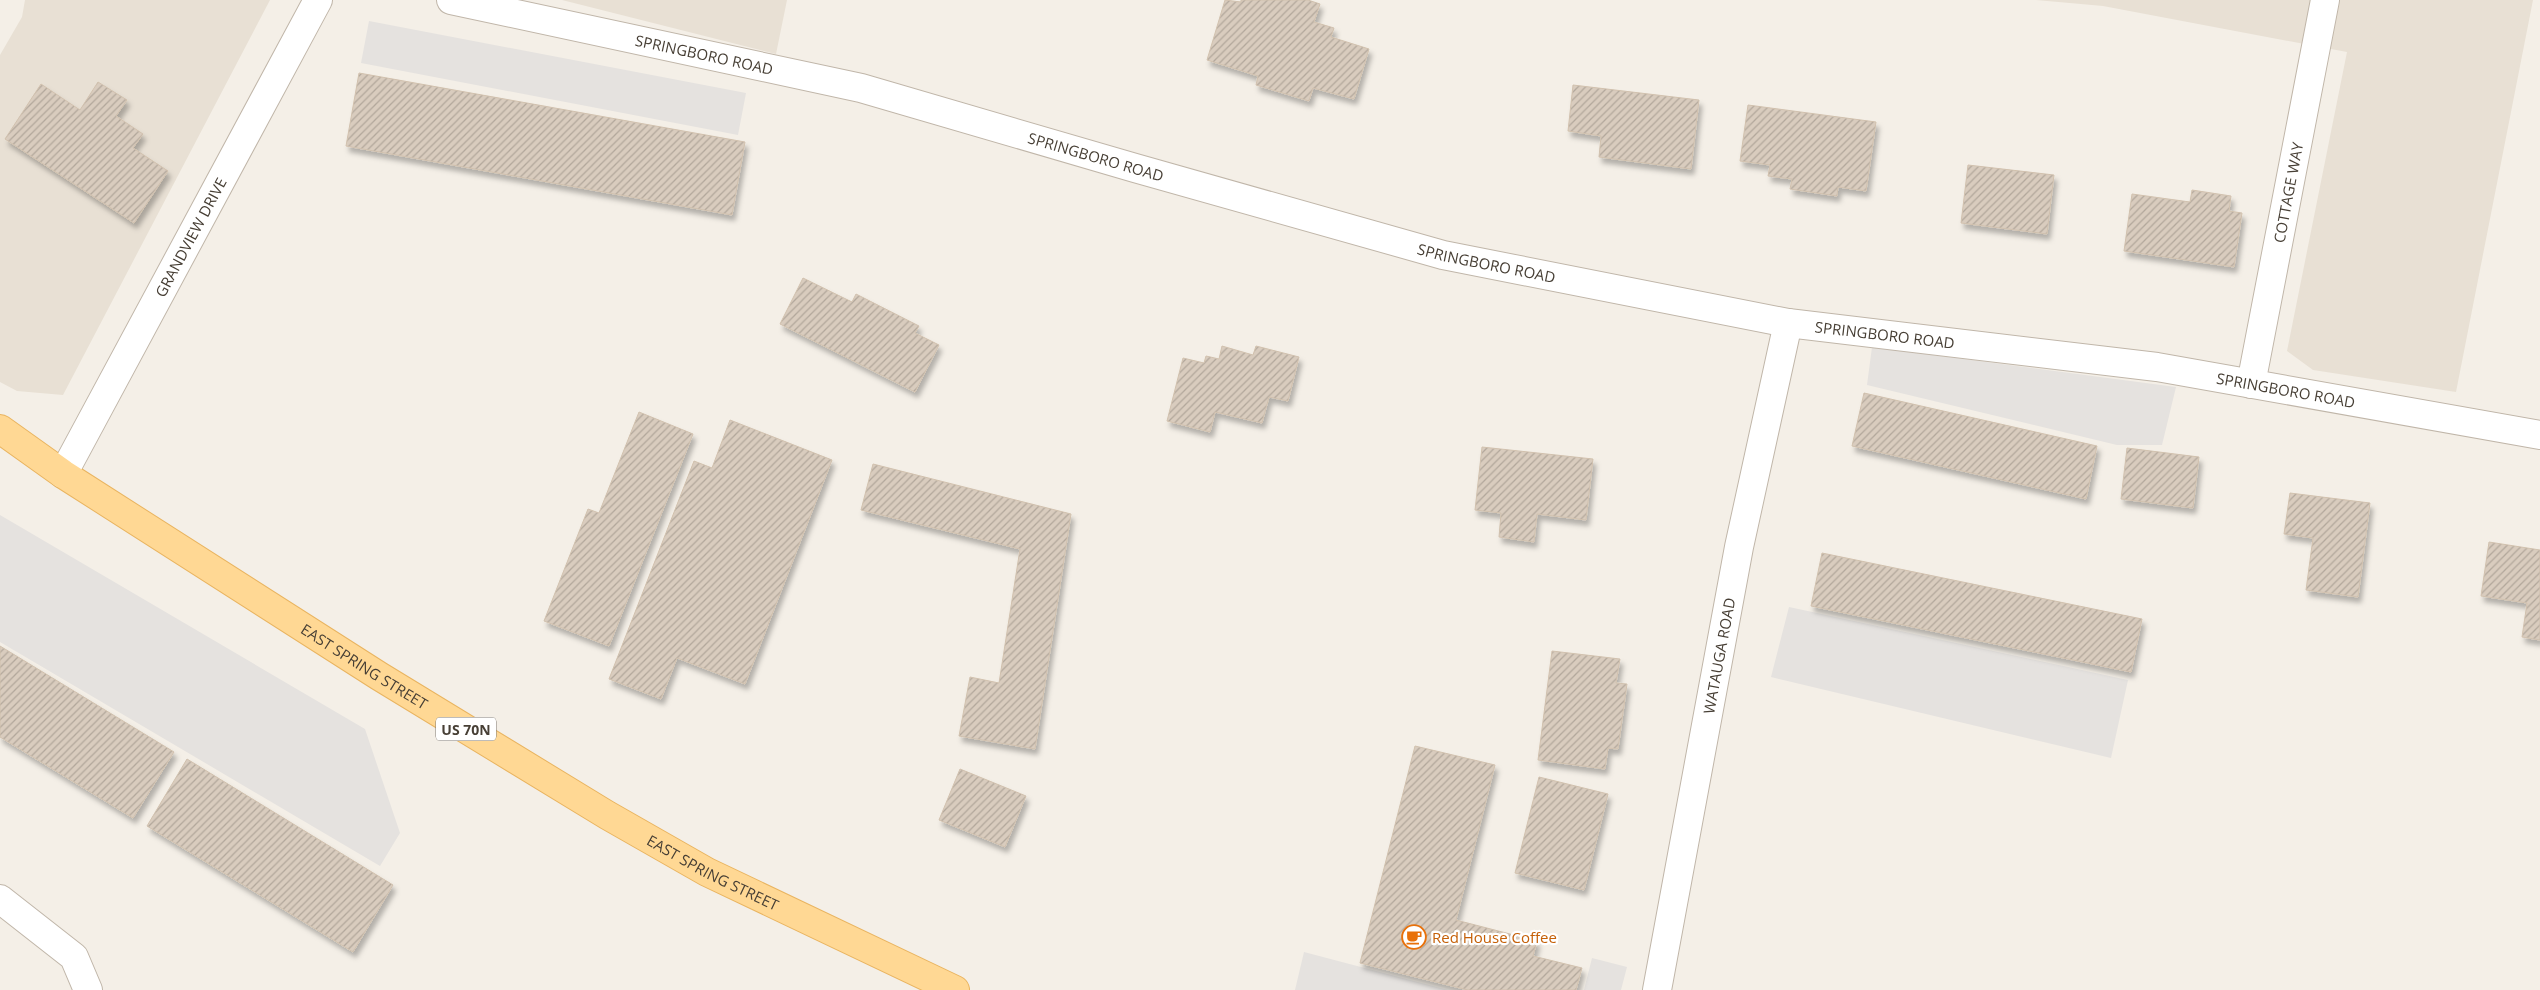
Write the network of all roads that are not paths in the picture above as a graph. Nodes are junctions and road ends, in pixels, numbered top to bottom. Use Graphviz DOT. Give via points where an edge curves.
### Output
graph roads {
  1 [pos="318,0"];
  2 [pos="451,0"];
  3 [pos="2325,0"];
  4 [pos="1788,323"];
  5 [pos="2251,384"];
  6 [pos="0,430"];
  7 [pos="2540,435"];
  8 [pos="64,474"];
  9 [pos="0,899"];
  10 [pos="88,990"];
  11 [pos="954,990"];
  12 [pos="1657,990"];
  1 -- 8 [label="street, GRANDVIEW DRIVE"];
  2 -- 4 [label="street, SPRINGBORO ROAD" via="862,88 1442,255"];
  3 -- 5 [label="street, COTTAGE WAY"];
  4 -- 5 [label="street, SPRINGBORO ROAD" via="2157,368"];
  4 -- 12 [label="street, WATAUGA ROAD" via="1739,548"];
  5 -- 7 [label="street, SPRINGBORO ROAD"];
  6 -- 8 [label="main road, EAST SPRING STREET / US 70N"];
  8 -- 11 [label="main road, EAST SPRING STREET / US 70N" via="379,676 606,815 707,872"];
  9 -- 10 [label="street" via="74,957"];
}
